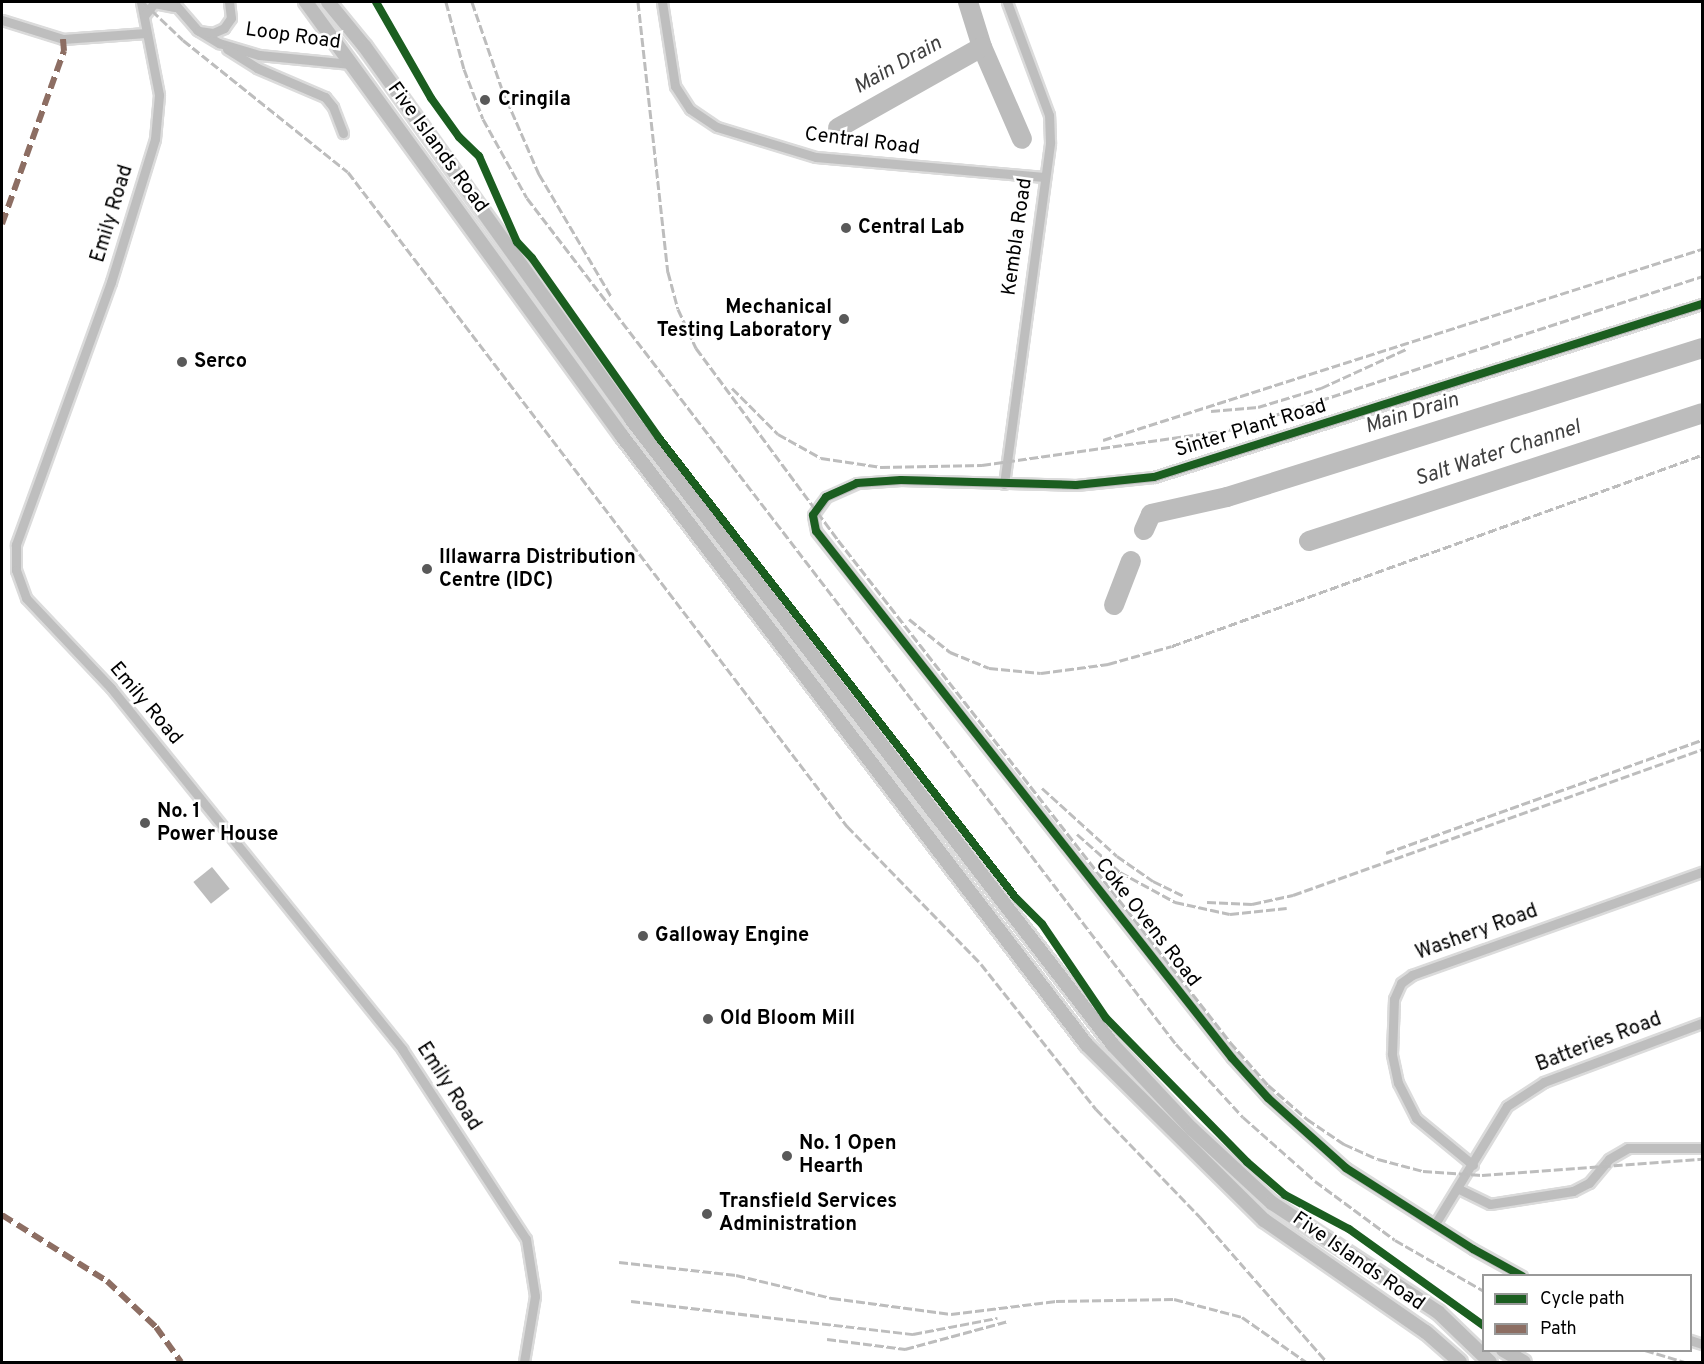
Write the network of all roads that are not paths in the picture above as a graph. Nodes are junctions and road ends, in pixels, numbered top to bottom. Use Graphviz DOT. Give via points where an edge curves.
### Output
graph roads {
  1 [pos="141,2"];
  2 [pos="229,2"];
  3 [pos="306,2"];
  4 [pos="328,2"];
  5 [pos="662,2"];
  6 [pos="1007,2"];
  7 [pos="174,5"];
  8 [pos="144,18"];
  9 [pos="2,20"];
  10 [pos="197,30"];
  11 [pos="146,33"];
  12 [pos="209,39"];
  13 [pos="243,49"];
  14 [pos="353,64"];
  15 [pos="277,77"];
  16 [pos="343,133"];
  17 [pos="1044,177"];
  18 [pos="1702,304"];
  19 [pos="1004,484"];
  20 [pos="812,520"];
  21 [pos="1702,872"];
  22 [pos="1702,1023"];
  23 [pos="1702,1148"];
  24 [pos="1473,1165"];
  25 [pos="1459,1189"];
  26 [pos="1436,1224"];
  27 [pos="1520,1274"];
  28 [pos="1438,1312"];
  29 [pos="1482,1338"];
  30 [pos="1506,1352"];
  31 [pos="524,1362"];
  32 [pos="1460,1362"];
  33 [pos="1490,1362"];
  34 [pos="1524,1362"];
  1 -- 8 [label="street, Emily Road"];
  2 -- 10 [label="street, Loop Road" via="231,18 224,28 213,33"];
  3 -- 14 [label="main road, Five Islands Road"];
  4 -- 28 [label="main road, Five Islands Road" via="365,47 631,419 1113,1045 1192,1129 1272,1203"];
  5 -- 17 [label="street, Central Road" via="675,86 690,109 717,127 816,157"];
  6 -- 17 [label="street, Kembla Road" via="1049,115 1050,142"];
  7 -- 8 [label="street" via="154,3"];
  7 -- 10 [label="street, Loop Road"];
  8 -- 11 [label="street, Emily Road"];
  9 -- 11 [label="street" via="63,39"];
  10 -- 12 [label="street, Loop Road"];
  11 -- 31 [label="street, Emily Road" via="159,95 155,139 111,282 16,545 16,570 26,598 111,688 402,1049 526,1239 535,1296"];
  12 -- 13 [label="street, Loop Road"];
  12 -- 15 [label="street"];
  13 -- 14 [label="street, Loop Road" via="259,55"];
  13 -- 15 [label="street"];
  14 -- 32 [label="main road, Five Islands Road" via="622,436 1087,1045 1264,1220 1426,1332"];
  15 -- 16 [label="street" via="328,100"];
  17 -- 19 [label="street, Kembla Road"];
  18 -- 19 [label="street, Sinter Plant Road" via="1154,477 1097,485"];
  19 -- 20 [label="street, Sinter Plant Road" via="901,480 857,483 826,497 814,509"];
  20 -- 26 [label="street, Coke Ovens Road" via="824,541 1232,1058 1292,1123 1346,1167"];
  21 -- 24 [label="street, Washery Road" via="1412,975 1401,983 1394,999 1392,1054 1398,1083 1416,1118"];
  22 -- 24 [label="street, Batteries Road" via="1544,1082 1507,1106"];
  23 -- 25 [label="street" via="1628,1148 1613,1156 1589,1183 1573,1191 1490,1204"];
  24 -- 25 [label="street, Batteries Road"];
  25 -- 26 [label="street, Batteries Road"];
  26 -- 27 [label="street, Coke Ovens Road"];
  28 -- 29 [label="main road"];
  28 -- 33 [label="main road, Five Islands Road"];
  30 -- 34 [label="main road"];
}
